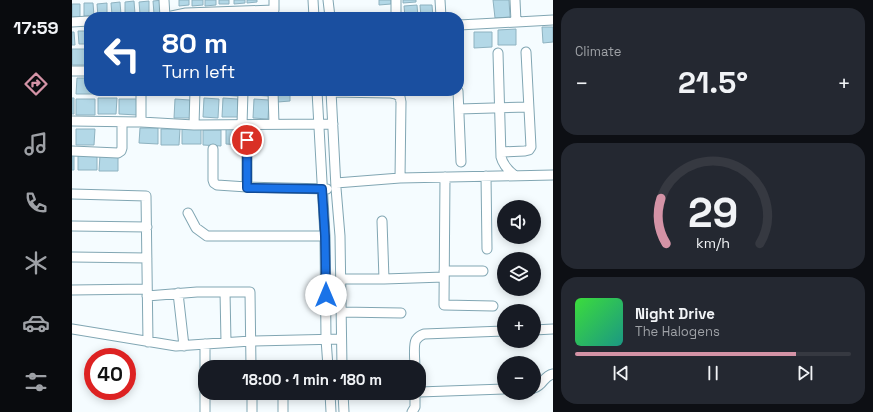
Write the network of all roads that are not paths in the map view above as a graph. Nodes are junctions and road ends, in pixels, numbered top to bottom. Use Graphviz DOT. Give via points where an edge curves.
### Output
graph roads {
  1 [pos="164,0"];
  2 [pos="274,0"];
  3 [pos="314,0"];
  4 [pos="328,0"];
  5 [pos="396,0"];
  6 [pos="440,0"];
  7 [pos="515,0"];
  8 [pos="165,12"];
  9 [pos="215,12"];
  10 [pos="314,12"];
  11 [pos="329,12"];
  12 [pos="396,12"];
  13 [pos="441,12"];
  14 [pos="553,20"];
  15 [pos="84,21"];
  16 [pos="72,22"];
  17 [pos="516,22"];
  18 [pos="464,25"];
  19 [pos="526,52"];
  20 [pos="498,53"];
  21 [pos="72,71"];
  22 [pos="84,71"];
  23 [pos="141,96"];
  24 [pos="195,96"];
  25 [pos="243,96"];
  26 [pos="273,96"];
  27 [pos="317,96"];
  28 [pos="331,96"];
  29 [pos="399,96"];
  30 [pos="458,96"];
  31 [pos="528,106"];
  32 [pos="500,108"];
  33 [pos="459,109"];
  34 [pos="72,121"];
  35 [pos="122,122"];
  36 [pos="141,122"];
  37 [pos="274,124"];
  38 [pos="318,124"];
  39 [pos="333,124"];
  40 [pos="194,125"];
  41 [pos="245,125"];
  42 [pos="213,149"];
  43 [pos="72,151"];
  44 [pos="501,152"];
  45 [pos="461,162"];
  46 [pos="514,175"];
  47 [pos="553,175"];
  48 [pos="486,176"];
  49 [pos="445,177"];
  50 [pos="400,178"];
  51 [pos="336,185"];
  52 [pos="247,188"];
  53 [pos="322,189"];
  54 [pos="72,194"];
  55 [pos="188,213"];
  56 [pos="382,221"];
  57 [pos="72,226"];
  58 [pos="147,227"];
  59 [pos="325,236"];
  60 [pos="487,249"];
  61 [pos="72,257"];
  62 [pos="147,258"];
  63 [pos="483,271"];
  64 [pos="444,274"];
  65 [pos="341,279"];
  66 [pos="384,279"];
  67 [pos="72,290"];
  68 [pos="147,292"];
  69 [pos="224,292"];
  70 [pos="178,293"];
  71 [pos="493,306"];
  72 [pos="341,312"];
  73 [pos="401,312"];
  74 [pos="72,329"];
  75 [pos="553,329"];
  76 [pos="541,330"];
  77 [pos="497,331"];
  78 [pos="326,339"];
  79 [pos="341,339"];
  80 [pos="250,341"];
  81 [pos="148,342"];
  82 [pos="226,342"];
  83 [pos="205,344"];
  84 [pos="184,346"];
  85 [pos="251,360"];
  86 [pos="328,360"];
  87 [pos="342,360"];
  88 [pos="415,360"];
  89 [pos="553,374"];
  90 [pos="541,384"];
  91 [pos="497,389"];
  92 [pos="426,392"];
  93 [pos="252,400"];
  94 [pos="282,400"];
  95 [pos="330,400"];
  96 [pos="343,400"];
  97 [pos="415,400"];
  98 [pos="205,412"];
  99 [pos="252,412"];
  100 [pos="283,412"];
  101 [pos="331,412"];
  102 [pos="344,412"];
  103 [pos="412,412"];
  1 -- 8 [label="street"];
  2 -- 9 [label="street" via="274,10"];
  3 -- 10 [label="street"];
  4 -- 11 [label="street"];
  5 -- 12 [label="street"];
  6 -- 13 [label="street"];
  7 -- 17 [label="street"];
  14 -- 17 [label="street"];
  15 -- 16 [label="street"];
  17 -- 18 [label="street"];
  19 -- 31 [label="street"];
  20 -- 32 [label="street"];
  21 -- 22 [label="street"];
  23 -- 36 [label="street"];
  24 -- 40 [label="street"];
  25 -- 41 [label="street"];
  26 -- 37 [label="street"];
  27 -- 38 [label="street"];
  28 -- 39 [label="street"];
  29 -- 50 [label="street" via="401,102"];
  30 -- 33 [label="street"];
  31 -- 32 [label="street"];
  31 -- 44 [label="street" via="531,147 525,151"];
  32 -- 33 [label="street"];
  32 -- 44 [label="street"];
  33 -- 45 [label="street"];
  34 -- 35 [label="street"];
  35 -- 36 [label="street"];
  35 -- 43 [label="street" via="122,148 118,153"];
  36 -- 40 [label="street"];
  37 -- 38 [label="street"];
  37 -- 41 [label="street"];
  38 -- 39 [label="street"];
  38 -- 53 [label="street"];
  39 -- 51 [label="street"];
  40 -- 41 [label="street"];
  41 -- 52 [label="street"];
  42 -- 52 [label="street" via="214,183"];
  44 -- 46 [label="street" via="502,163"];
  46 -- 47 [label="street"];
  46 -- 48 [label="street"];
  48 -- 49 [label="street"];
  48 -- 60 [label="street"];
  49 -- 50 [label="street"];
  49 -- 64 [label="street"];
  50 -- 51 [label="street"];
  51 -- 53 [label="street"];
  51 -- 65 [label="street"];
  52 -- 53 [label="street"];
  53 -- 59 [label="street"];
  54 -- 58 [label="street" via="146,196"];
  55 -- 59 [label="street" via="196,228 207,236"];
  56 -- 66 [label="street"];
  57 -- 58 [label="street"];
  58 -- 62 [label="street"];
  59 -- 78 [label="street"];
  61 -- 62 [label="street"];
  62 -- 68 [label="street"];
  63 -- 64 [label="street"];
  64 -- 66 [label="street"];
  64 -- 71 [label="street" via="444,305"];
  65 -- 66 [label="street"];
  65 -- 72 [label="street"];
  67 -- 68 [label="street"];
  68 -- 70 [label="street"];
  68 -- 81 [label="street"];
  69 -- 70 [label="street"];
  69 -- 80 [label="street" via="250,292"];
  69 -- 82 [label="street"];
  70 -- 84 [label="street"];
  72 -- 73 [label="street"];
  72 -- 79 [label="street"];
  74 -- 81 [label="street"];
  75 -- 76 [label="street"];
  77 -- 88 [label="street" via="424,334 416,339"];
  78 -- 79 [label="street"];
  78 -- 80 [label="street"];
  78 -- 86 [label="street"];
  79 -- 87 [label="street"];
  80 -- 82 [label="street"];
  80 -- 85 [label="street"];
  81 -- 84 [label="street"];
  82 -- 83 [label="street"];
  83 -- 84 [label="street"];
  83 -- 98 [label="street"];
  89 -- 90 [label="street"];
  91 -- 92 [label="street"];
  93 -- 99 [label="street"];
  94 -- 100 [label="street"];
  95 -- 101 [label="street"];
  96 -- 102 [label="street"];
  97 -- 103 [label="street"];
}
